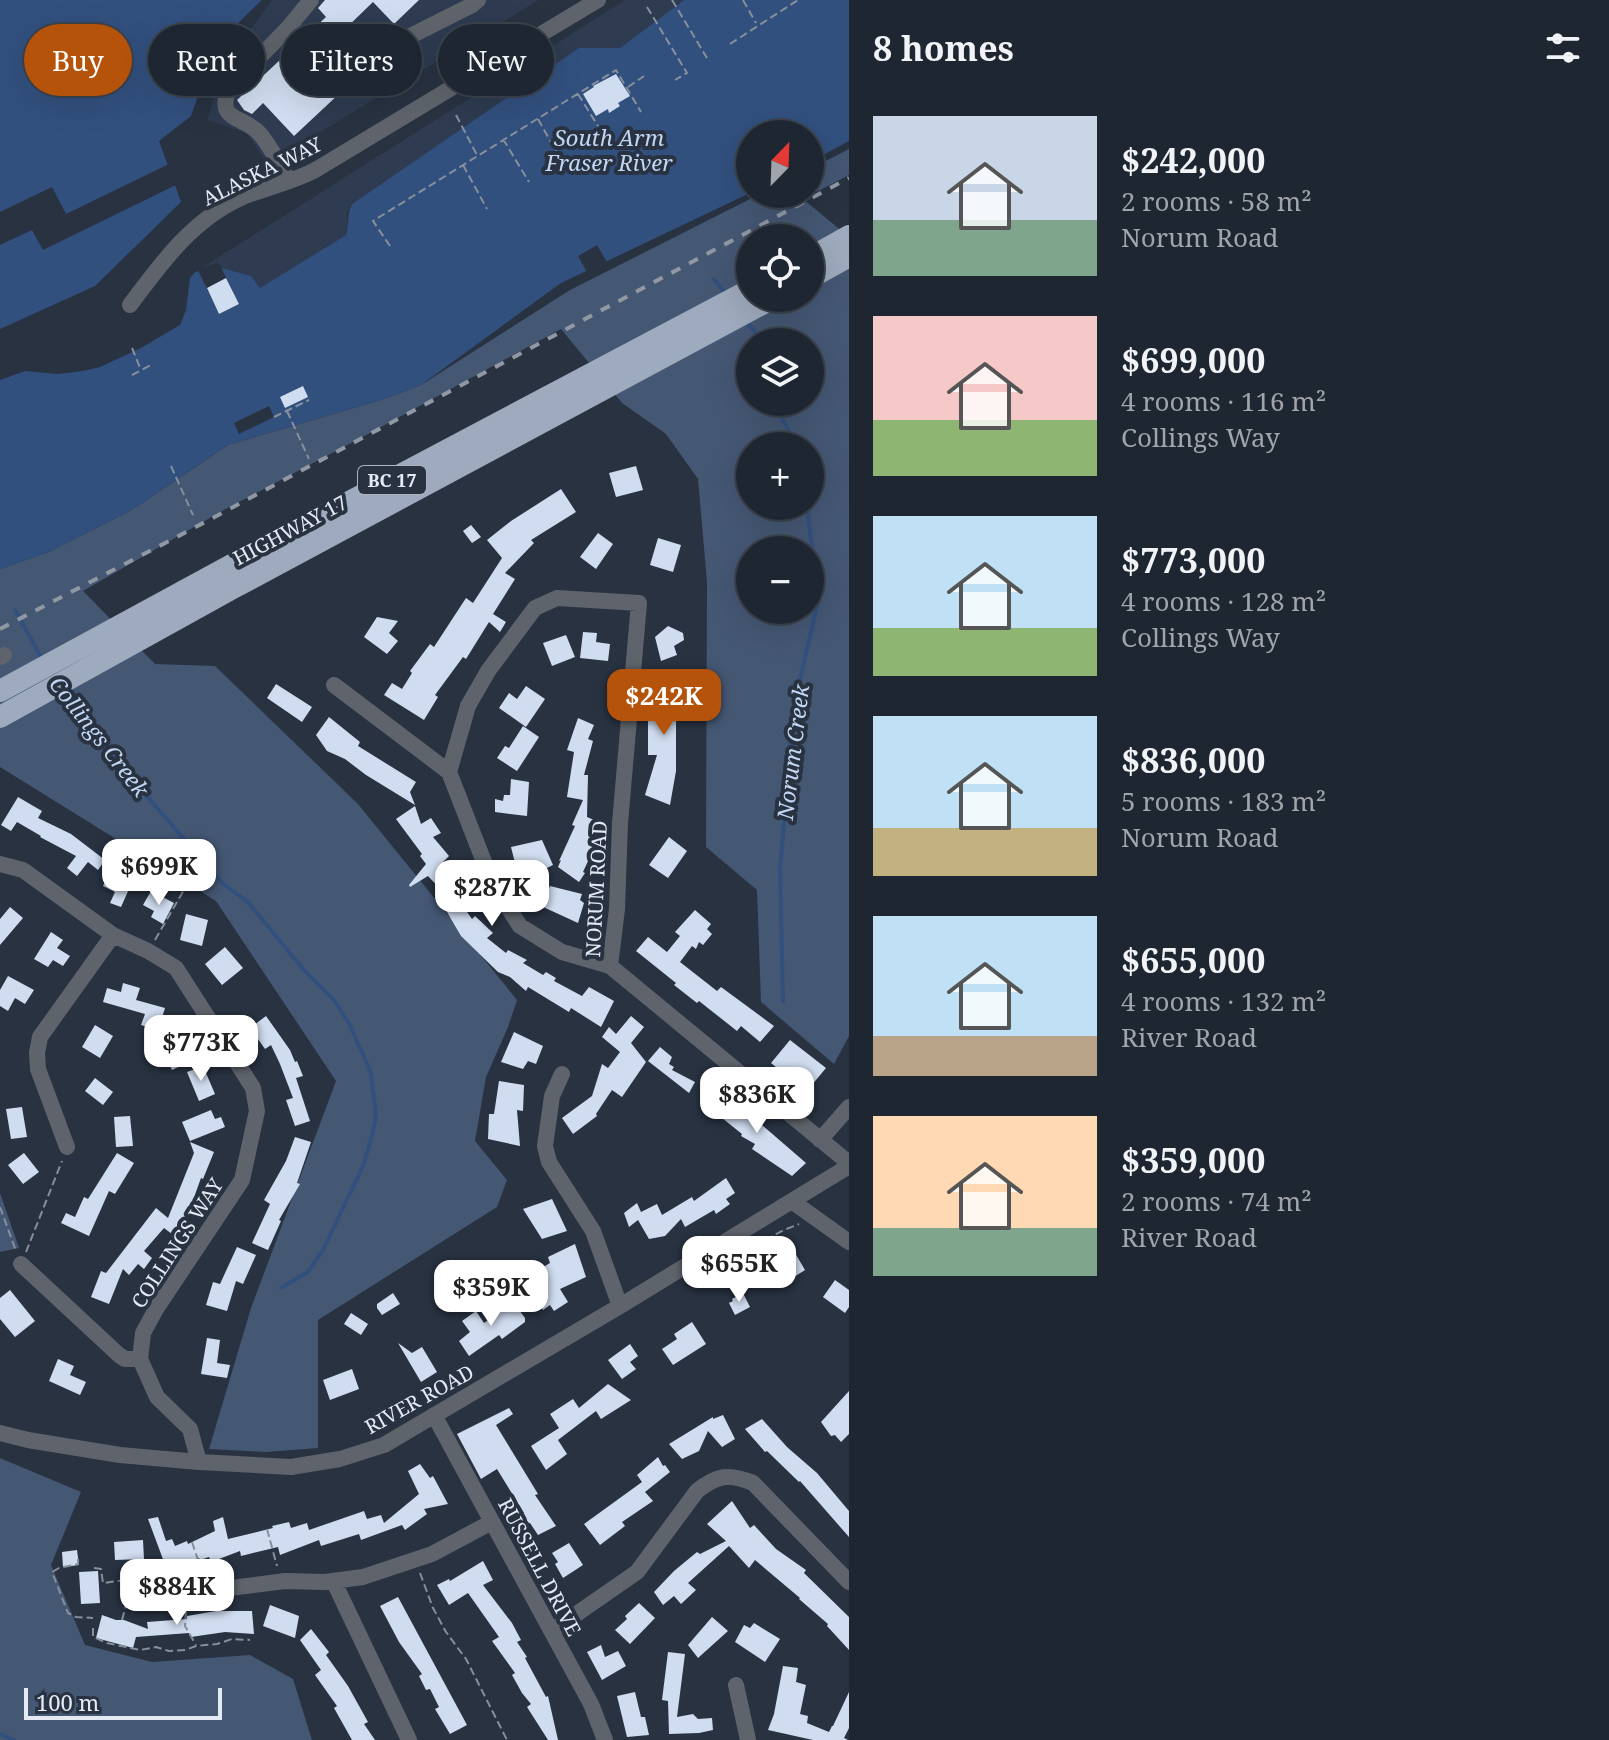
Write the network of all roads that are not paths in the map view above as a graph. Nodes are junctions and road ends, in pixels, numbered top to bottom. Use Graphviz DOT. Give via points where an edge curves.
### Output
graph roads {
  1 [pos="311,0"];
  2 [pos="478,0"];
  3 [pos="598,0"];
  4 [pos="422,30"];
  5 [pos="289,181"];
  6 [pos="849,236"];
  7 [pos="824,250"];
  8 [pos="849,256"];
  9 [pos="824,270"];
  10 [pos="736,300"];
  11 [pos="130,305"];
  12 [pos="739,312"];
  13 [pos="697,329"];
  14 [pos="334,685"];
  15 [pos="6,701"];
  16 [pos="449,772"];
  17 [pos="0,864"];
  18 [pos="113,935"];
  19 [pos="610,966"];
  20 [pos="562,1074"];
  21 [pos="849,1107"];
  22 [pos="820,1140"];
  23 [pos="67,1147"];
  24 [pos="849,1164"];
  25 [pos="793,1202"];
  26 [pos="849,1242"];
  27 [pos="18,1256"];
  28 [pos="620,1306"];
  29 [pos="140,1359"];
  30 [pos="434,1415"];
  31 [pos="0,1433"];
  32 [pos="199,1462"];
  33 [pos="492,1522"];
  34 [pos="334,1582"];
  35 [pos="849,1582"];
  36 [pos="133,1596"];
  37 [pos="552,1631"];
  38 [pos="736,1685"];
  39 [pos="409,1740"];
  40 [pos="605,1740"];
  41 [pos="748,1740"];
  1 -- 5 [label="street" via="226,97 230,114 258,131"];
  2 -- 4 [label="street"];
  3 -- 5 [label="street, ALASKA WAY"];
  5 -- 11 [label="street, ALASKA WAY" via="242,197 190,231"];
  6 -- 7 [label="highway"];
  8 -- 9 [label="highway"];
  10 -- 13 [label="highway, HIGHWAY 17 / BC 17"];
  12 -- 13 [label="highway, HIGHWAY 17 / BC 17"];
  13 -- 15 [label="highway, HIGHWAY 17 / BC 17" via="233,588"];
  14 -- 16 [label="street"];
  16 -- 19 [label="street" via="493,885 520,926 562,952"];
  16 -- 19 [label="street, NORUM ROAD" via="468,706 535,608 557,598 639,603"];
  17 -- 18 [label="street, COLLINGS WAY" via="23,870"];
  18 -- 23 [label="street" via="40,1037 38,1069"];
  18 -- 29 [label="street, COLLINGS WAY" via="176,968 253,1088 257,1111 242,1180 156,1309 143,1333"];
  19 -- 22 [label="street, NORUM ROAD"];
  20 -- 28 [label="street" via="552,1096 545,1146 549,1162 593,1231"];
  21 -- 22 [label="street"];
  22 -- 24 [label="street, NORUM ROAD"];
  24 -- 25 [label="street, RIVER ROAD"];
  25 -- 26 [label="street"];
  25 -- 28 [label="street, RIVER ROAD"];
  27 -- 29 [label="street" via="119,1355"];
  28 -- 30 [label="street, RIVER ROAD"];
  29 -- 32 [label="street" via="157,1397 190,1429"];
  30 -- 32 [label="street, RIVER ROAD" via="384,1445 340,1459 291,1467"];
  30 -- 33 [label="street, RUSSELL DRIVE"];
  31 -- 32 [label="street, RIVER ROAD" via="120,1455"];
  33 -- 34 [label="street" via="415,1561"];
  33 -- 37 [label="street, RUSSELL DRIVE"];
  34 -- 36 [label="street" via="285,1581"];
  34 -- 39 [label="street"];
  35 -- 37 [label="street" via="753,1483 728,1476 697,1491 637,1572"];
  37 -- 40 [label="street, RUSSELL DRIVE"];
  38 -- 41 [label="street"];
}
